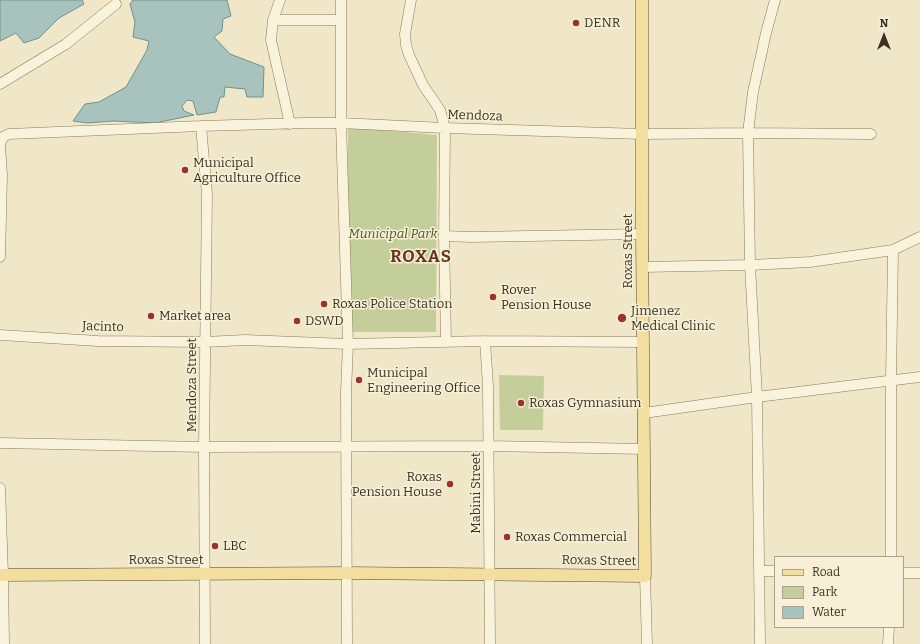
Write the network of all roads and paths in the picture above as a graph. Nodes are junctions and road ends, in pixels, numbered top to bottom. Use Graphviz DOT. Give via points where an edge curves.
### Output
graph roads {
  1 [pos="280,0"];
  2 [pos="341,0"];
  3 [pos="411,0"];
  4 [pos="642,0"];
  5 [pos="775,0"];
  6 [pos="116,4"];
  7 [pos="273,20"];
  8 [pos="341,20"];
  9 [pos="0,84"];
  10 [pos="342,123"];
  11 [pos="290,124"];
  12 [pos="201,126"];
  13 [pos="445,128"];
  14 [pos="748,133"];
  15 [pos="642,134"];
  16 [pos="871,134"];
  17 [pos="0,145"];
  18 [pos="642,234"];
  19 [pos="444,236"];
  20 [pos="920,237"];
  21 [pos="893,250"];
  22 [pos="0,257"];
  23 [pos="750,266"];
  24 [pos="642,267"];
  25 [pos="0,335"];
  26 [pos="485,341"];
  27 [pos="205,342"];
  28 [pos="446,342"];
  29 [pos="643,342"];
  30 [pos="348,344"];
  31 [pos="920,377"];
  32 [pos="891,381"];
  33 [pos="757,397"];
  34 [pos="644,413"];
  35 [pos="0,443"];
  36 [pos="347,446"];
  37 [pos="489,446"];
  38 [pos="204,447"];
  39 [pos="645,449"];
  40 [pos="0,488"];
  41 [pos="891,556"];
  42 [pos="760,570"];
  43 [pos="774,571"];
  44 [pos="204,573"];
  45 [pos="347,573"];
  46 [pos="904,573"];
  47 [pos="920,573"];
  48 [pos="490,574"];
  49 [pos="2,575"];
  50 [pos="646,576"];
  51 [pos="889,628"];
  52 [pos="4,644"];
  53 [pos="205,644"];
  54 [pos="347,644"];
  55 [pos="490,644"];
  56 [pos="647,644"];
  57 [pos="760,644"];
  58 [pos="888,644"];
  1 -- 7 [label="street"];
  2 -- 8 [label="street"];
  3 -- 13 [label="street" via="405,34 409,55 424,86 440,110"];
  4 -- 15 [label="main road, Roxas Street"];
  5 -- 14 [label="street" via="753,92"];
  6 -- 9 [label="street" via="66,44"];
  7 -- 8 [label="street"];
  7 -- 11 [label="street" via="272,44"];
  8 -- 10 [label="street"];
  10 -- 11 [label="street, Mendoza"];
  10 -- 13 [label="street, Mendoza"];
  10 -- 30 [label="street"];
  11 -- 12 [label="street, Mendoza"];
  12 -- 17 [label="street, Mendoza" via="9,134 3,137"];
  12 -- 27 [label="street, Mendoza Street" via="207,194"];
  13 -- 15 [label="street, Mendoza"];
  13 -- 19 [label="street"];
  14 -- 15 [label="street, Mendoza"];
  14 -- 16 [label="street, Mendoza"];
  14 -- 23 [label="street"];
  15 -- 18 [label="main road, Roxas Street"];
  17 -- 22 [label="street"];
  18 -- 19 [label="street"];
  18 -- 24 [label="main road, Roxas Street"];
  19 -- 28 [label="street"];
  20 -- 21 [label="street"];
  21 -- 23 [label="street" via="810,262"];
  21 -- 32 [label="street"];
  23 -- 24 [label="street"];
  23 -- 33 [label="street"];
  24 -- 29 [label="main road, Roxas Street"];
  25 -- 27 [label="street, Jacinto" via="98,341"];
  26 -- 28 [label="street, Jacinto"];
  26 -- 29 [label="street, Jacinto"];
  26 -- 37 [label="street, Mabini Street"];
  27 -- 30 [label="street, Jacinto" via="245,340"];
  27 -- 38 [label="street, Mendoza Street"];
  28 -- 30 [label="street, Jacinto"];
  29 -- 34 [label="main road, Roxas Street"];
  30 -- 36 [label="street"];
  31 -- 32 [label="street"];
  32 -- 33 [label="street"];
  32 -- 41 [label="street"];
  33 -- 34 [label="street"];
  33 -- 42 [label="street"];
  34 -- 39 [label="main road, Roxas Street"];
  35 -- 38 [label="street"];
  36 -- 37 [label="street"];
  36 -- 38 [label="street"];
  36 -- 45 [label="street"];
  37 -- 39 [label="street"];
  37 -- 48 [label="street, Mabini Street"];
  38 -- 44 [label="street, Mendoza Street"];
  39 -- 50 [label="main road, Roxas Street"];
  40 -- 49 [label="street"];
  42 -- 43 [label="street"];
  42 -- 57 [label="street"];
  44 -- 45 [label="main road, Roxas Street"];
  44 -- 49 [label="main road, Roxas Street"];
  44 -- 53 [label="street, Mendoza Street"];
  45 -- 48 [label="main road, Roxas Street"];
  45 -- 54 [label="street"];
  46 -- 47 [label="street"];
  48 -- 50 [label="main road, Roxas Street"];
  48 -- 55 [label="street, Mabini Street"];
  49 -- 52 [label="street"];
  50 -- 56 [label="street"];
  51 -- 58 [label="street"];
}
